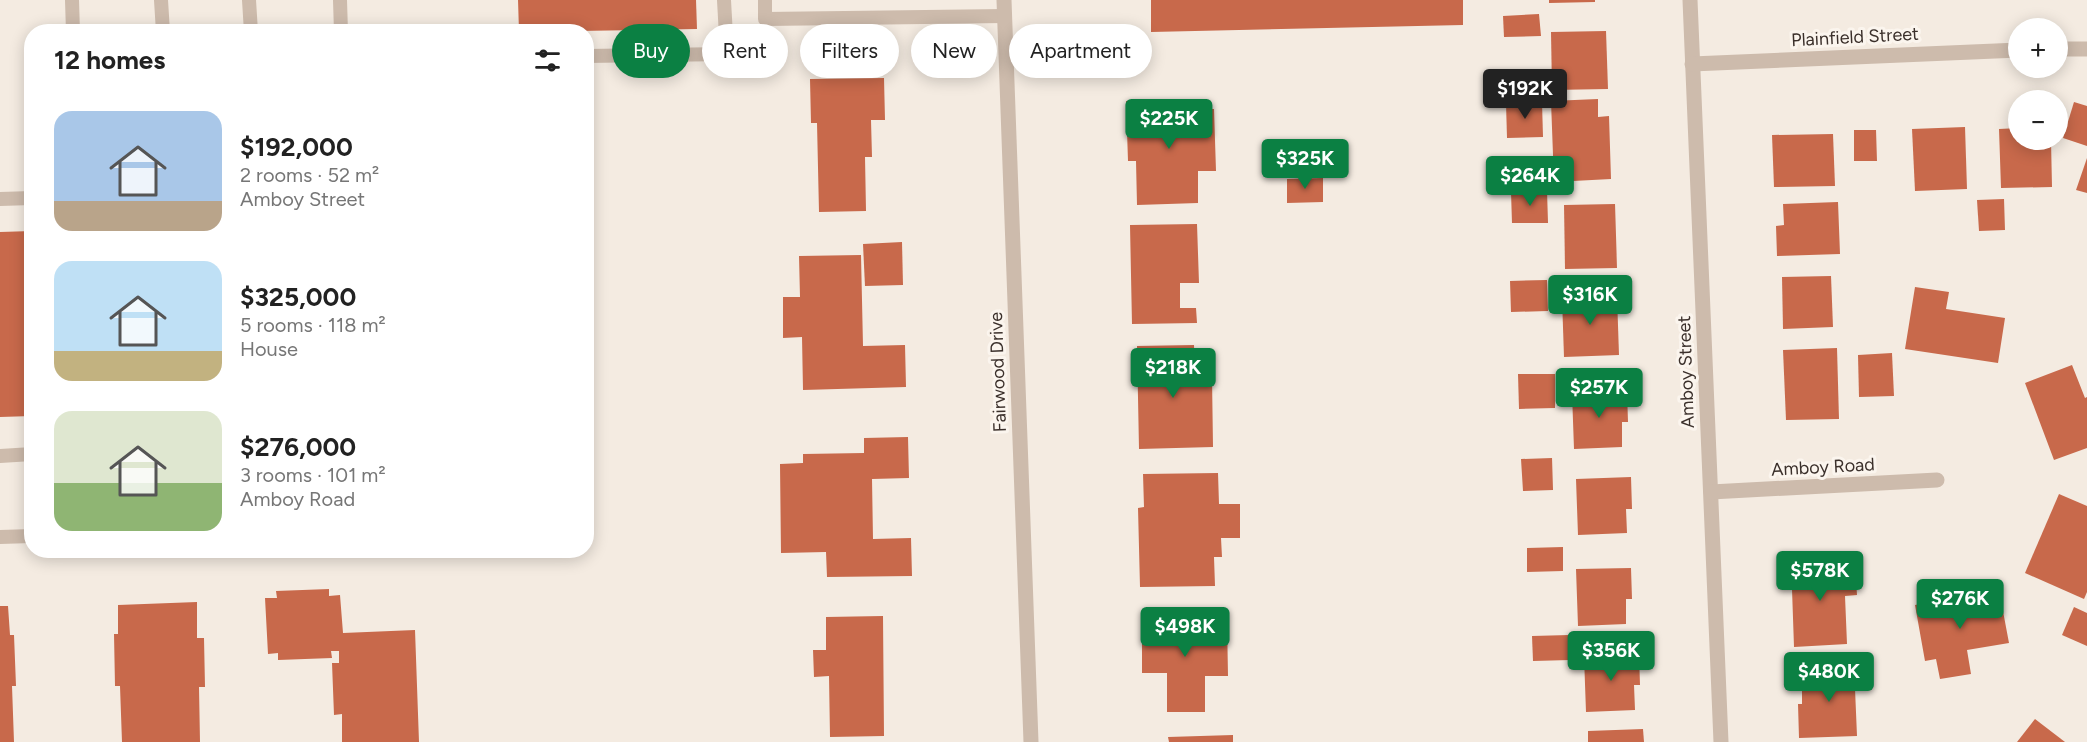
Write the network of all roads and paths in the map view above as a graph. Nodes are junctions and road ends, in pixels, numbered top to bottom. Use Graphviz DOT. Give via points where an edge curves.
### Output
graph roads {
  1 [pos="72,0"];
  2 [pos="161,0"];
  3 [pos="249,0"];
  4 [pos="340,0"];
  5 [pos="724,0"];
  6 [pos="765,0"];
  7 [pos="1690,0"];
  8 [pos="1004,8"];
  9 [pos="73,24"];
  10 [pos="162,24"];
  11 [pos="250,24"];
  12 [pos="342,24"];
  13 [pos="2068,49"];
  14 [pos="2087,49"];
  15 [pos="2008,50"];
  16 [pos="594,56"];
  17 [pos="1692,64"];
  18 [pos="24,198"];
  19 [pos="0,199"];
  20 [pos="24,454"];
  21 [pos="0,456"];
  22 [pos="1937,480"];
  23 [pos="1711,492"];
  24 [pos="24,536"];
  25 [pos="0,537"];
  26 [pos="1031,742"];
  27 [pos="1721,742"];
  1 -- 9 [label="lane"];
  2 -- 10 [label="lane"];
  3 -- 11 [label="lane"];
  4 -- 12 [label="lane"];
  5 -- 16 [label="lane" via="727,54"];
  6 -- 8 [label="lane" via="765,20"];
  7 -- 17 [label="street, Amboy Street"];
  8 -- 26 [label="street, Fairwood Drive"];
  13 -- 14 [label="street"];
  15 -- 17 [label="street, Plainfield Street"];
  17 -- 23 [label="street, Amboy Street"];
  18 -- 19 [label="lane"];
  20 -- 21 [label="lane"];
  22 -- 23 [label="street, Amboy Road"];
  23 -- 27 [label="street, Amboy Street"];
  24 -- 25 [label="lane"];
}
